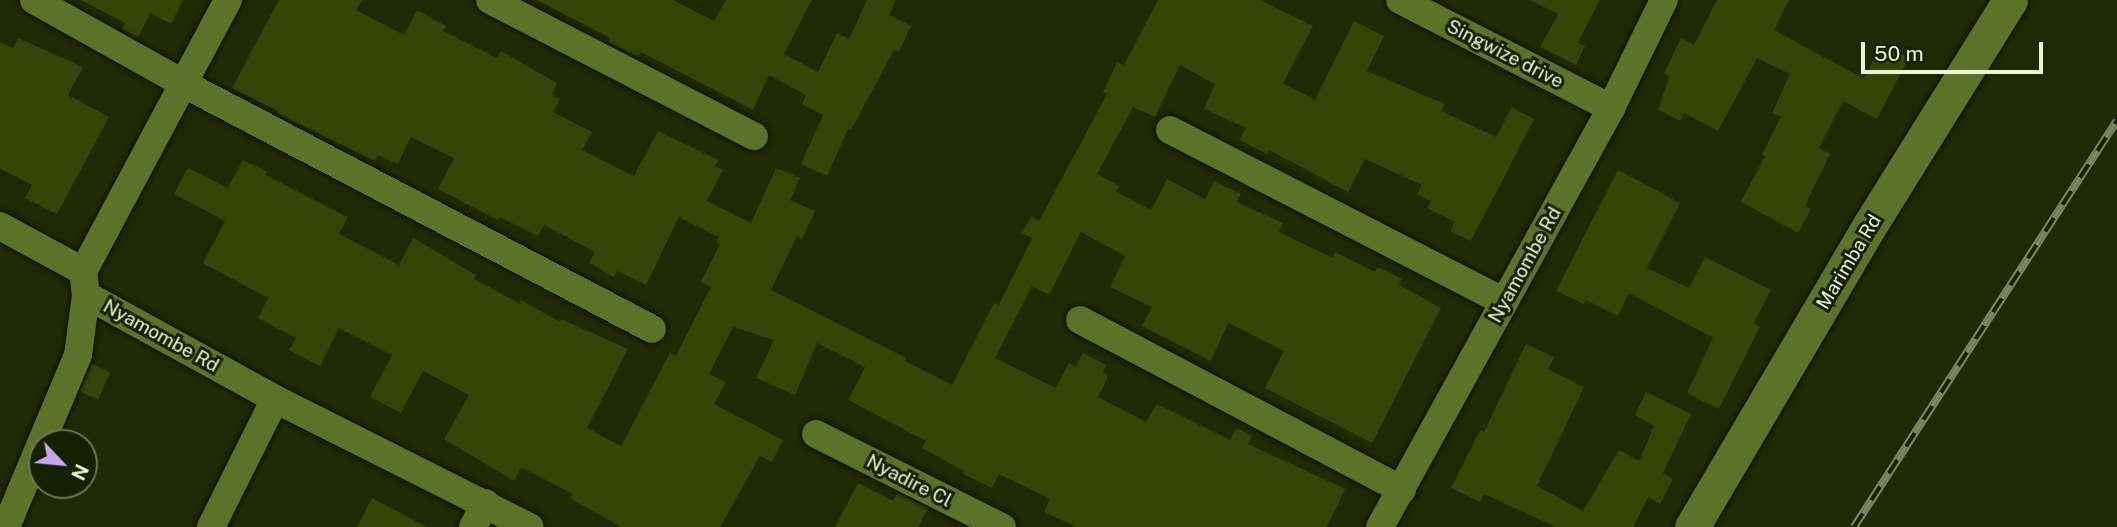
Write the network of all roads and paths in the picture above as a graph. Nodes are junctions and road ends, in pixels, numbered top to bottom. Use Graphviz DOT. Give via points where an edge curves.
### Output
graph roads {
  1 [pos="34,0"];
  2 [pos="228,0"];
  3 [pos="490,0"];
  4 [pos="1400,0"];
  5 [pos="1664,0"];
  6 [pos="2010,0"];
  7 [pos="184,84"];
  8 [pos="1611,108"];
  9 [pos="1170,130"];
  10 [pos="754,136"];
  11 [pos="0,226"];
  12 [pos="85,283"];
  13 [pos="1504,302"];
  14 [pos="1080,320"];
  15 [pos="652,329"];
  16 [pos="275,399"];
  17 [pos="816,434"];
  18 [pos="1402,490"];
  19 [pos="479,515"];
  20 [pos="6,527"];
  21 [pos="211,527"];
  22 [pos="530,527"];
  23 [pos="1002,527"];
  24 [pos="1380,527"];
  25 [pos="1692,527"];
  1 -- 7 [label="street"];
  2 -- 7 [label="street"];
  3 -- 10 [label="street"];
  4 -- 8 [label="street, Singwize drive"];
  5 -- 8 [label="street, Nyamombe Rd"];
  6 -- 25 [label="street, Marimba Rd"];
  7 -- 12 [label="street"];
  7 -- 15 [label="street"];
  8 -- 13 [label="street, Nyamombe Rd"];
  9 -- 13 [label="street"];
  11 -- 12 [label="street, Nyamombe Rd"];
  12 -- 16 [label="street, Nyamombe Rd"];
  12 -- 20 [label="street" via="78,355"];
  13 -- 18 [label="street, Nyamombe Rd"];
  14 -- 18 [label="street"];
  16 -- 19 [label="street, Nyamombe Rd"];
  16 -- 21 [label="street"];
  17 -- 23 [label="street, Nyadire Cl"];
  18 -- 24 [label="street, Nyamombe Rd"];
  19 -- 22 [label="street, Nyamombe Rd"];
}
